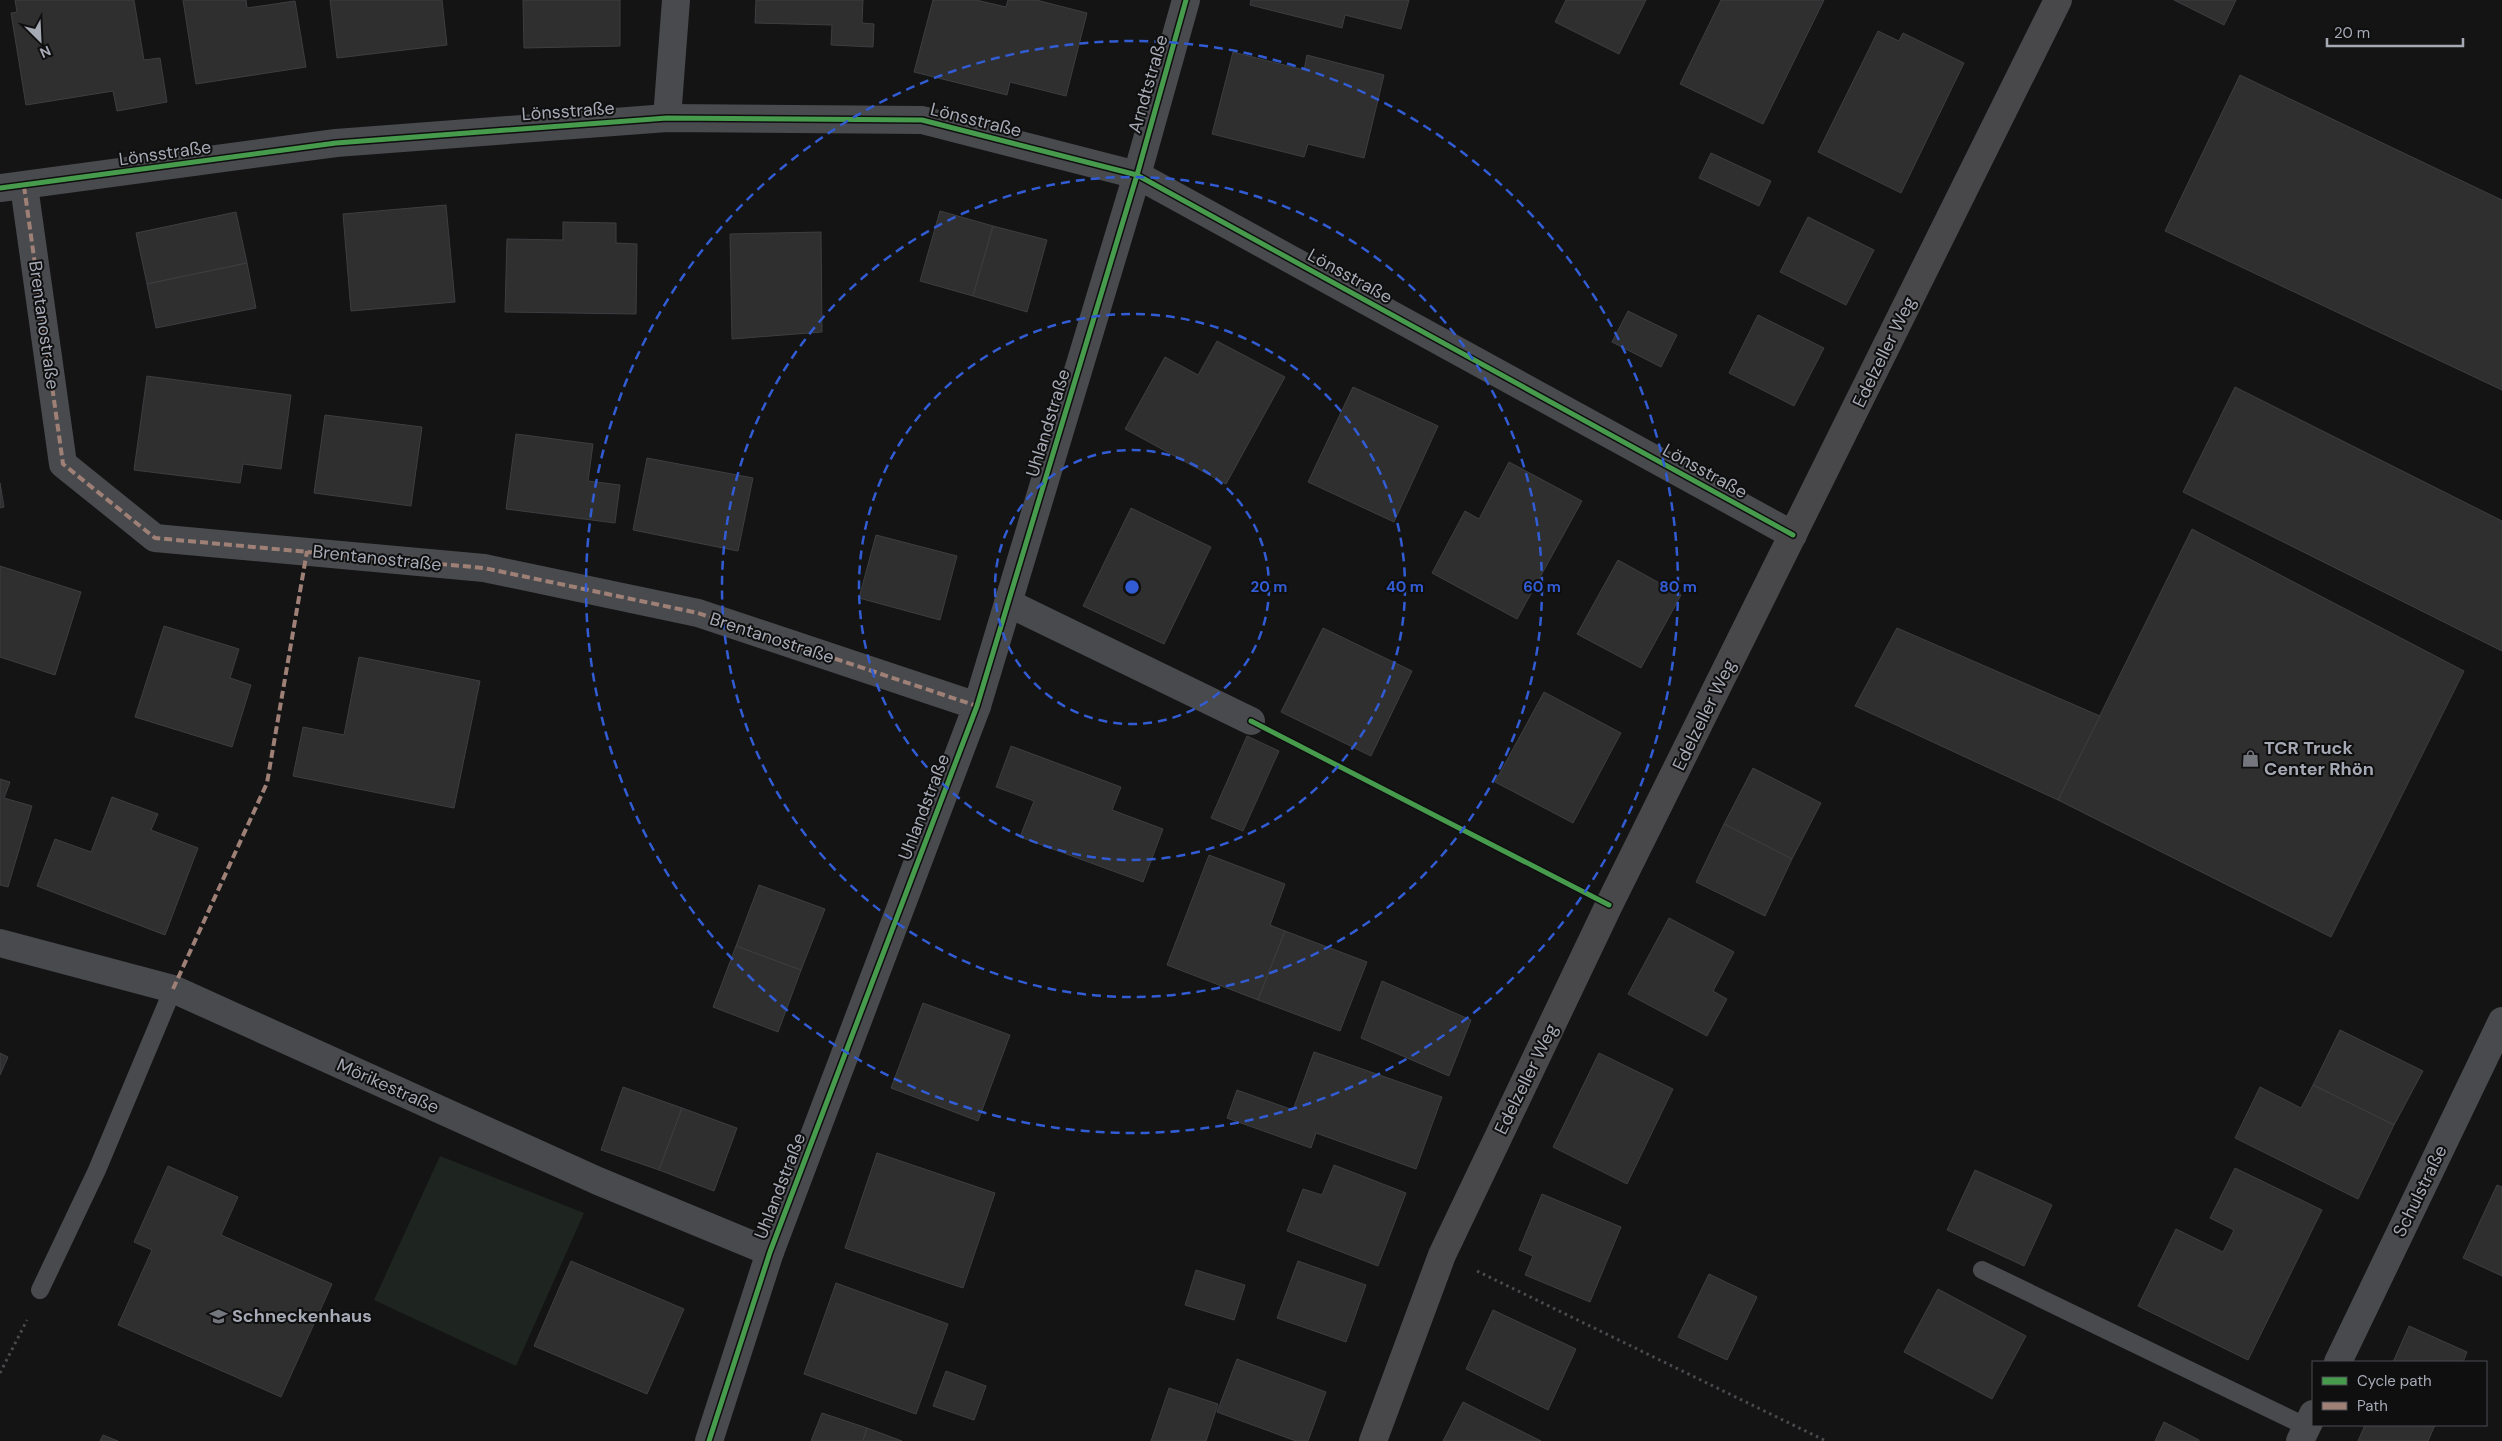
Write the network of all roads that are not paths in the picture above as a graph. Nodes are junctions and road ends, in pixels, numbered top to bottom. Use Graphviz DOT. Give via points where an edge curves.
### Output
graph roads {
  1 [pos="676,0"];
  2 [pos="1186,0"];
  3 [pos="2058,0"];
  4 [pos="666,118"];
  5 [pos="1137,174"];
  6 [pos="12,187"];
  7 [pos="1793,535"];
  8 [pos="1008,603"];
  9 [pos="977,706"];
  10 [pos="1251,721"];
  11 [pos="0,943"];
  12 [pos="173,989"];
  13 [pos="2502,1021"];
  14 [pos="2495,1053"];
  15 [pos="770,1252"];
  16 [pos="1982,1270"];
  17 [pos="40,1290"];
  18 [pos="2339,1361"];
  19 [pos="2307,1427"];
  20 [pos="709,1441"];
  21 [pos="1373,1441"];
  1 -- 4 [label="street"];
  2 -- 5 [label="street, Arndtstraße"];
  3 -- 7 [label="main road, Edelzeller Weg"];
  4 -- 5 [label="street, Lönsstraße" via="922,120"];
  4 -- 6 [label="street, Lönsstraße" via="336,143"];
  5 -- 7 [label="street, Lönsstraße"];
  5 -- 8 [label="street, Uhlandstraße"];
  6 -- 9 [label="street, Brentanostraße" via="64,464 155,538 484,568 698,613"];
  7 -- 21 [label="main road, Edelzeller Weg" via="1609,905 1442,1255"];
  8 -- 9 [label="street, Uhlandstraße"];
  8 -- 10 [label="street"];
  9 -- 15 [label="street, Uhlandstraße"];
  11 -- 12 [label="street, Mörikestraße"];
  12 -- 15 [label="street, Mörikestraße" via="598,1181"];
  12 -- 17 [label="lane" via="97,1170"];
  13 -- 14 [label="street, Schulstraße"];
  14 -- 18 [label="street, Schulstraße"];
  15 -- 20 [label="street, Uhlandstraße"];
  16 -- 19 [label="lane"];
}
